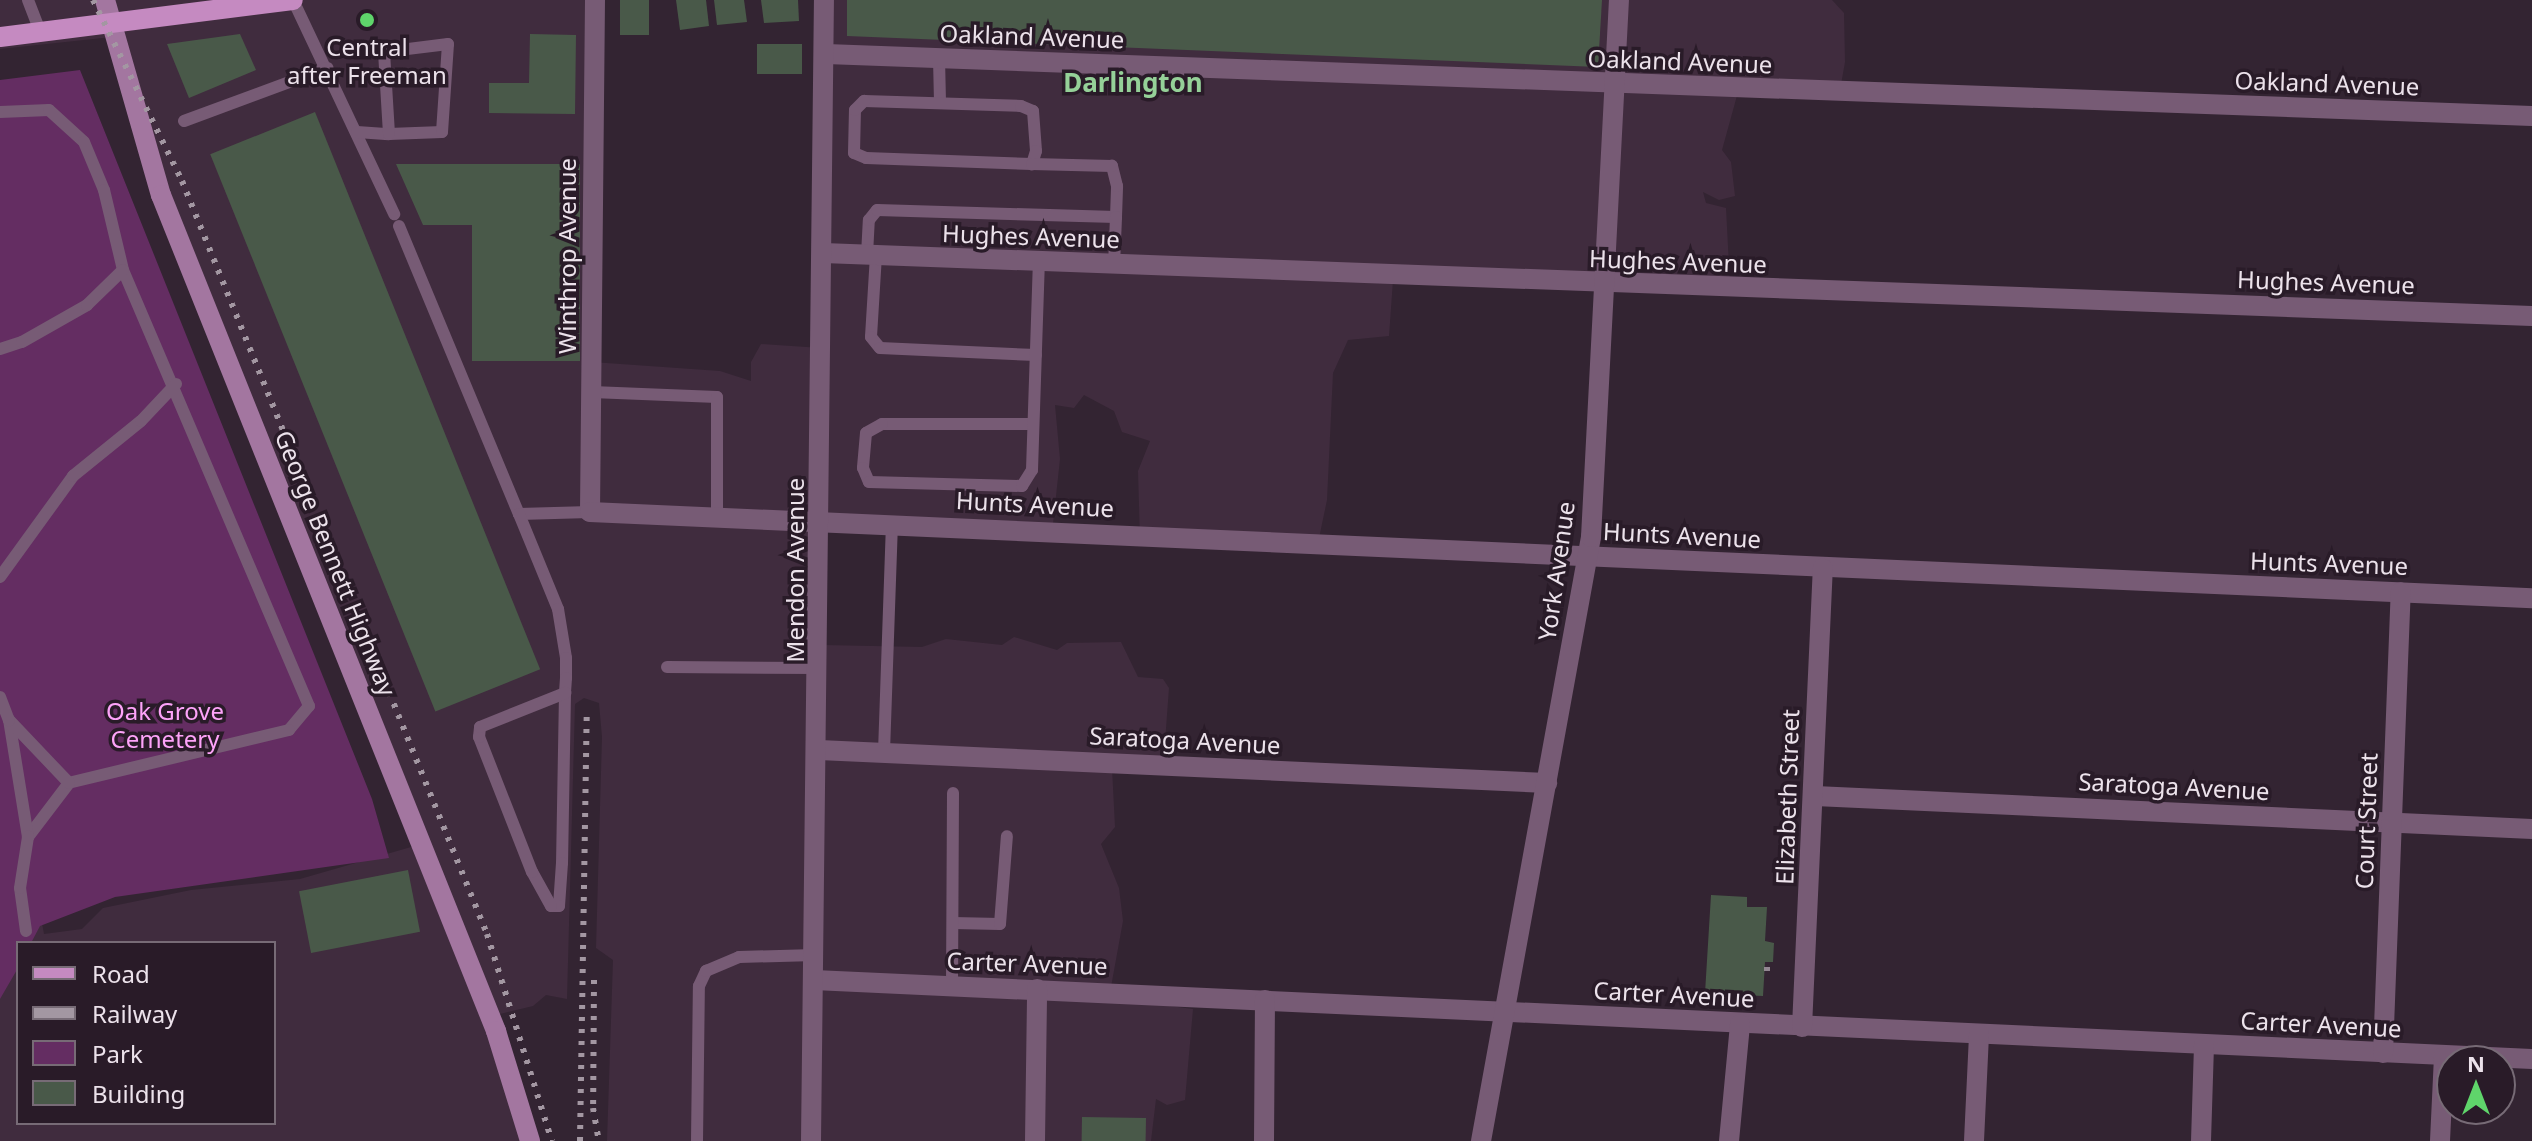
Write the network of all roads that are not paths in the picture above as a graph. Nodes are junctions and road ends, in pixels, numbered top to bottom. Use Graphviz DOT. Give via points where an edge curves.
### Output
graph roads {
  1 [pos="28,0"];
  2 [pos="105,0"];
  3 [pos="293,0"];
  4 [pos="595,0"];
  5 [pos="824,0"];
  6 [pos="1619,0"];
  7 [pos="111,25"];
  8 [pos="40,32"];
  9 [pos="0,37"];
  10 [pos="826,54"];
  11 [pos="939,58"];
  12 [pos="327,68"];
  13 [pos="1615,84"];
  14 [pos="940,102"];
  15 [pos="0,112"];
  16 [pos="2532,116"];
  17 [pos="184,121"];
  18 [pos="357,132"];
  19 [pos="389,134"];
  20 [pos="1032,164"];
  21 [pos="1116,217"];
  22 [pos="823,253"];
  23 [pos="872,255"];
  24 [pos="1039,262"];
  25 [pos="1114,265"];
  26 [pos="123,270"];
  27 [pos="1603,285"];
  28 [pos="2532,316"];
  29 [pos="0,349"];
  30 [pos="1036,355"];
  31 [pos="176,384"];
  32 [pos="592,392"];
  33 [pos="1033,424"];
  34 [pos="590,512"];
  35 [pos="519,514"];
  36 [pos="717,516"];
  37 [pos="821,520"];
  38 [pos="892,523"];
  39 [pos="1589,556"];
  40 [pos="1823,568"];
  41 [pos="0,577"];
  42 [pos="2401,592"];
  43 [pos="2532,598"];
  44 [pos="667,667"];
  45 [pos="820,668"];
  46 [pos="565,693"];
  47 [pos="0,697"];
  48 [pos="9,720"];
  49 [pos="819,750"];
  50 [pos="884,752"];
  51 [pos="69,783"];
  52 [pos="1547,783"];
  53 [pos="953,793"];
  54 [pos="1815,796"];
  55 [pos="2392,822"];
  56 [pos="2532,829"];
  57 [pos="1007,836"];
  58 [pos="28,837"];
  59 [pos="953,923"];
  60 [pos="26,931"];
  61 [pos="815,955"];
  62 [pos="814,980"];
  63 [pos="952,986"];
  64 [pos="1037,989"];
  65 [pos="1265,1000"];
  66 [pos="1504,1011"];
  67 [pos="1740,1025"];
  68 [pos="1802,1027"];
  69 [pos="1979,1034"];
  70 [pos="2204,1045"];
  71 [pos="2383,1053"];
  72 [pos="2436,1056"];
  73 [pos="530,1141"];
  74 [pos="697,1141"];
  75 [pos="811,1141"];
  76 [pos="1035,1141"];
  77 [pos="1264,1141"];
  78 [pos="1481,1141"];
  79 [pos="1729,1141"];
  80 [pos="1974,1141"];
  81 [pos="2201,1141"];
  1 -- 8 [label="lane"];
  2 -- 7 [label="main road, George Bennett Highway"];
  3 -- 7 [label="main road"];
  3 -- 12 [label="lane"];
  4 -- 32 [label="street, Winthrop Avenue"];
  5 -- 10 [label="street, Mendon Avenue"];
  6 -- 13 [label="street, York Avenue"];
  7 -- 8 [label="main road"];
  7 -- 73 [label="main road, George Bennett Highway" via="161,195 496,1031"];
  8 -- 9 [label="main road"];
  10 -- 11 [label="street, Oakland Avenue"];
  10 -- 22 [label="street, Mendon Avenue"];
  11 -- 13 [label="street, Oakland Avenue"];
  11 -- 14 [label="lane"];
  12 -- 17 [label="lane"];
  12 -- 18 [label="lane"];
  13 -- 16 [label="street, Oakland Avenue"];
  13 -- 27 [label="street, York Avenue"];
  14 -- 20 [label="lane" via="1033,111"];
  14 -- 20 [label="lane" via="864,101 855,110 854,153 866,158"];
  15 -- 26 [label="lane" via="49,110 77,130 104,190"];
  18 -- 19 [label="lane"];
  18 -- 35 [label="lane"];
  19 -- 19 [label="lane" via="442,132 448,44 384,52"];
  20 -- 21 [label="lane" via="1112,166"];
  21 -- 23 [label="lane" via="877,210 869,220"];
  21 -- 25 [label="lane"];
  22 -- 23 [label="street, Hughes Avenue"];
  22 -- 37 [label="street, Mendon Avenue"];
  23 -- 24 [label="street, Hughes Avenue"];
  23 -- 30 [label="lane" via="871,337 880,348"];
  24 -- 25 [label="street, Hughes Avenue"];
  24 -- 30 [label="lane"];
  25 -- 27 [label="street, Hughes Avenue"];
  26 -- 29 [label="lane" via="87,305"];
  26 -- 31 [label="lane"];
  27 -- 28 [label="street, Hughes Avenue"];
  27 -- 39 [label="street, York Avenue"];
  30 -- 33 [label="lane"];
  31 -- 41 [label="lane" via="141,421 73,476"];
  31 -- 51 [label="lane" via="309,706 289,730"];
  32 -- 34 [label="street, Winthrop Avenue"];
  32 -- 36 [label="lane" via="717,397"];
  33 -- 33 [label="lane" via="882,424 866,433 863,468 869,482 1022,486 1032,470"];
  34 -- 35 [label="lane"];
  34 -- 36 [label="street, Hunts Avenue"];
  35 -- 46 [label="lane" via="558,609"];
  36 -- 37 [label="street, Hunts Avenue"];
  37 -- 38 [label="street, Hunts Avenue"];
  37 -- 45 [label="street, Mendon Avenue"];
  38 -- 39 [label="street, Hunts Avenue"];
  38 -- 50 [label="lane"];
  39 -- 40 [label="street, Hunts Avenue"];
  39 -- 52 [label="street, York Avenue"];
  40 -- 42 [label="street, Hunts Avenue"];
  40 -- 54 [label="street, Elizabeth Street"];
  42 -- 43 [label="street, Hunts Avenue"];
  42 -- 55 [label="street, Court Street"];
  44 -- 45 [label="lane"];
  45 -- 49 [label="street, Mendon Avenue"];
  46 -- 46 [label="lane" via="562,863 559,906 551,906 532,872 479,737 480,727"];
  47 -- 48 [label="lane"];
  48 -- 51 [label="lane"];
  48 -- 58 [label="lane"];
  49 -- 50 [label="street, Saratoga Avenue"];
  49 -- 61 [label="street, Mendon Avenue"];
  50 -- 52 [label="street, Saratoga Avenue"];
  51 -- 58 [label="lane"];
  52 -- 66 [label="street, York Avenue"];
  53 -- 59 [label="lane"];
  54 -- 55 [label="street, Saratoga Avenue"];
  54 -- 68 [label="street, Elizabeth Street"];
  55 -- 56 [label="street, Saratoga Avenue"];
  55 -- 71 [label="street, Court Street"];
  57 -- 59 [label="lane" via="1000,924"];
  58 -- 60 [label="lane" via="20,888"];
  59 -- 63 [label="lane"];
  61 -- 62 [label="street, Mendon Avenue"];
  61 -- 74 [label="lane" via="754,955 706,971 699,986"];
  62 -- 63 [label="street, Carter Avenue"];
  62 -- 75 [label="street, Mendon Avenue"];
  63 -- 64 [label="street, Carter Avenue"];
  64 -- 65 [label="street, Carter Avenue"];
  64 -- 76 [label="street"];
  65 -- 66 [label="street, Carter Avenue"];
  65 -- 77 [label="street"];
  66 -- 67 [label="street, Carter Avenue"];
  66 -- 78 [label="street, York Avenue"];
  67 -- 68 [label="street, Carter Avenue"];
  67 -- 79 [label="street"];
  68 -- 69 [label="street, Carter Avenue"];
  69 -- 70 [label="street, Carter Avenue"];
  69 -- 80 [label="street"];
  70 -- 71 [label="street, Carter Avenue"];
  70 -- 81 [label="street"];
  71 -- 72 [label="street, Carter Avenue"];
}
